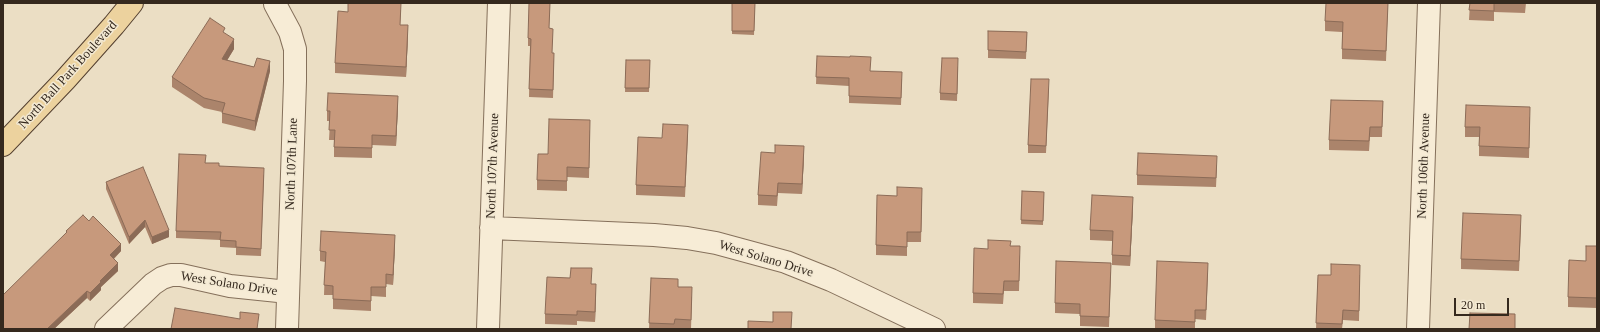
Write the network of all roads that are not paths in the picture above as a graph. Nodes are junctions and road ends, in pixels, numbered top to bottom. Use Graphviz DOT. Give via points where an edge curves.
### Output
graph roads {
  1 [pos="132,3"];
  2 [pos="499,3"];
  3 [pos="1429,3"];
  4 [pos="275,4"];
  5 [pos="3,145"];
  6 [pos="491,228"];
  7 [pos="288,292"];
  8 [pos="106,329"];
  9 [pos="287,329"];
  10 [pos="488,329"];
  11 [pos="934,329"];
  12 [pos="1418,329"];
  1 -- 5 [label="main road, North Ball Park Boulevard" via="70,75"];
  2 -- 6 [label="street, North 107th Avenue"];
  3 -- 12 [label="street, North 106th Avenue"];
  4 -- 7 [label="street, North 107th Lane" via="290,32 295,49"];
  6 -- 10 [label="street, North 107th Avenue"];
  6 -- 11 [label="street, West Solano Drive" via="654,235 716,243 786,262 831,280"];
  7 -- 8 [label="street, West Solano Drive" via="230,286 170,275 153,284"];
  7 -- 9 [label="street, North 107th Lane"];
}
